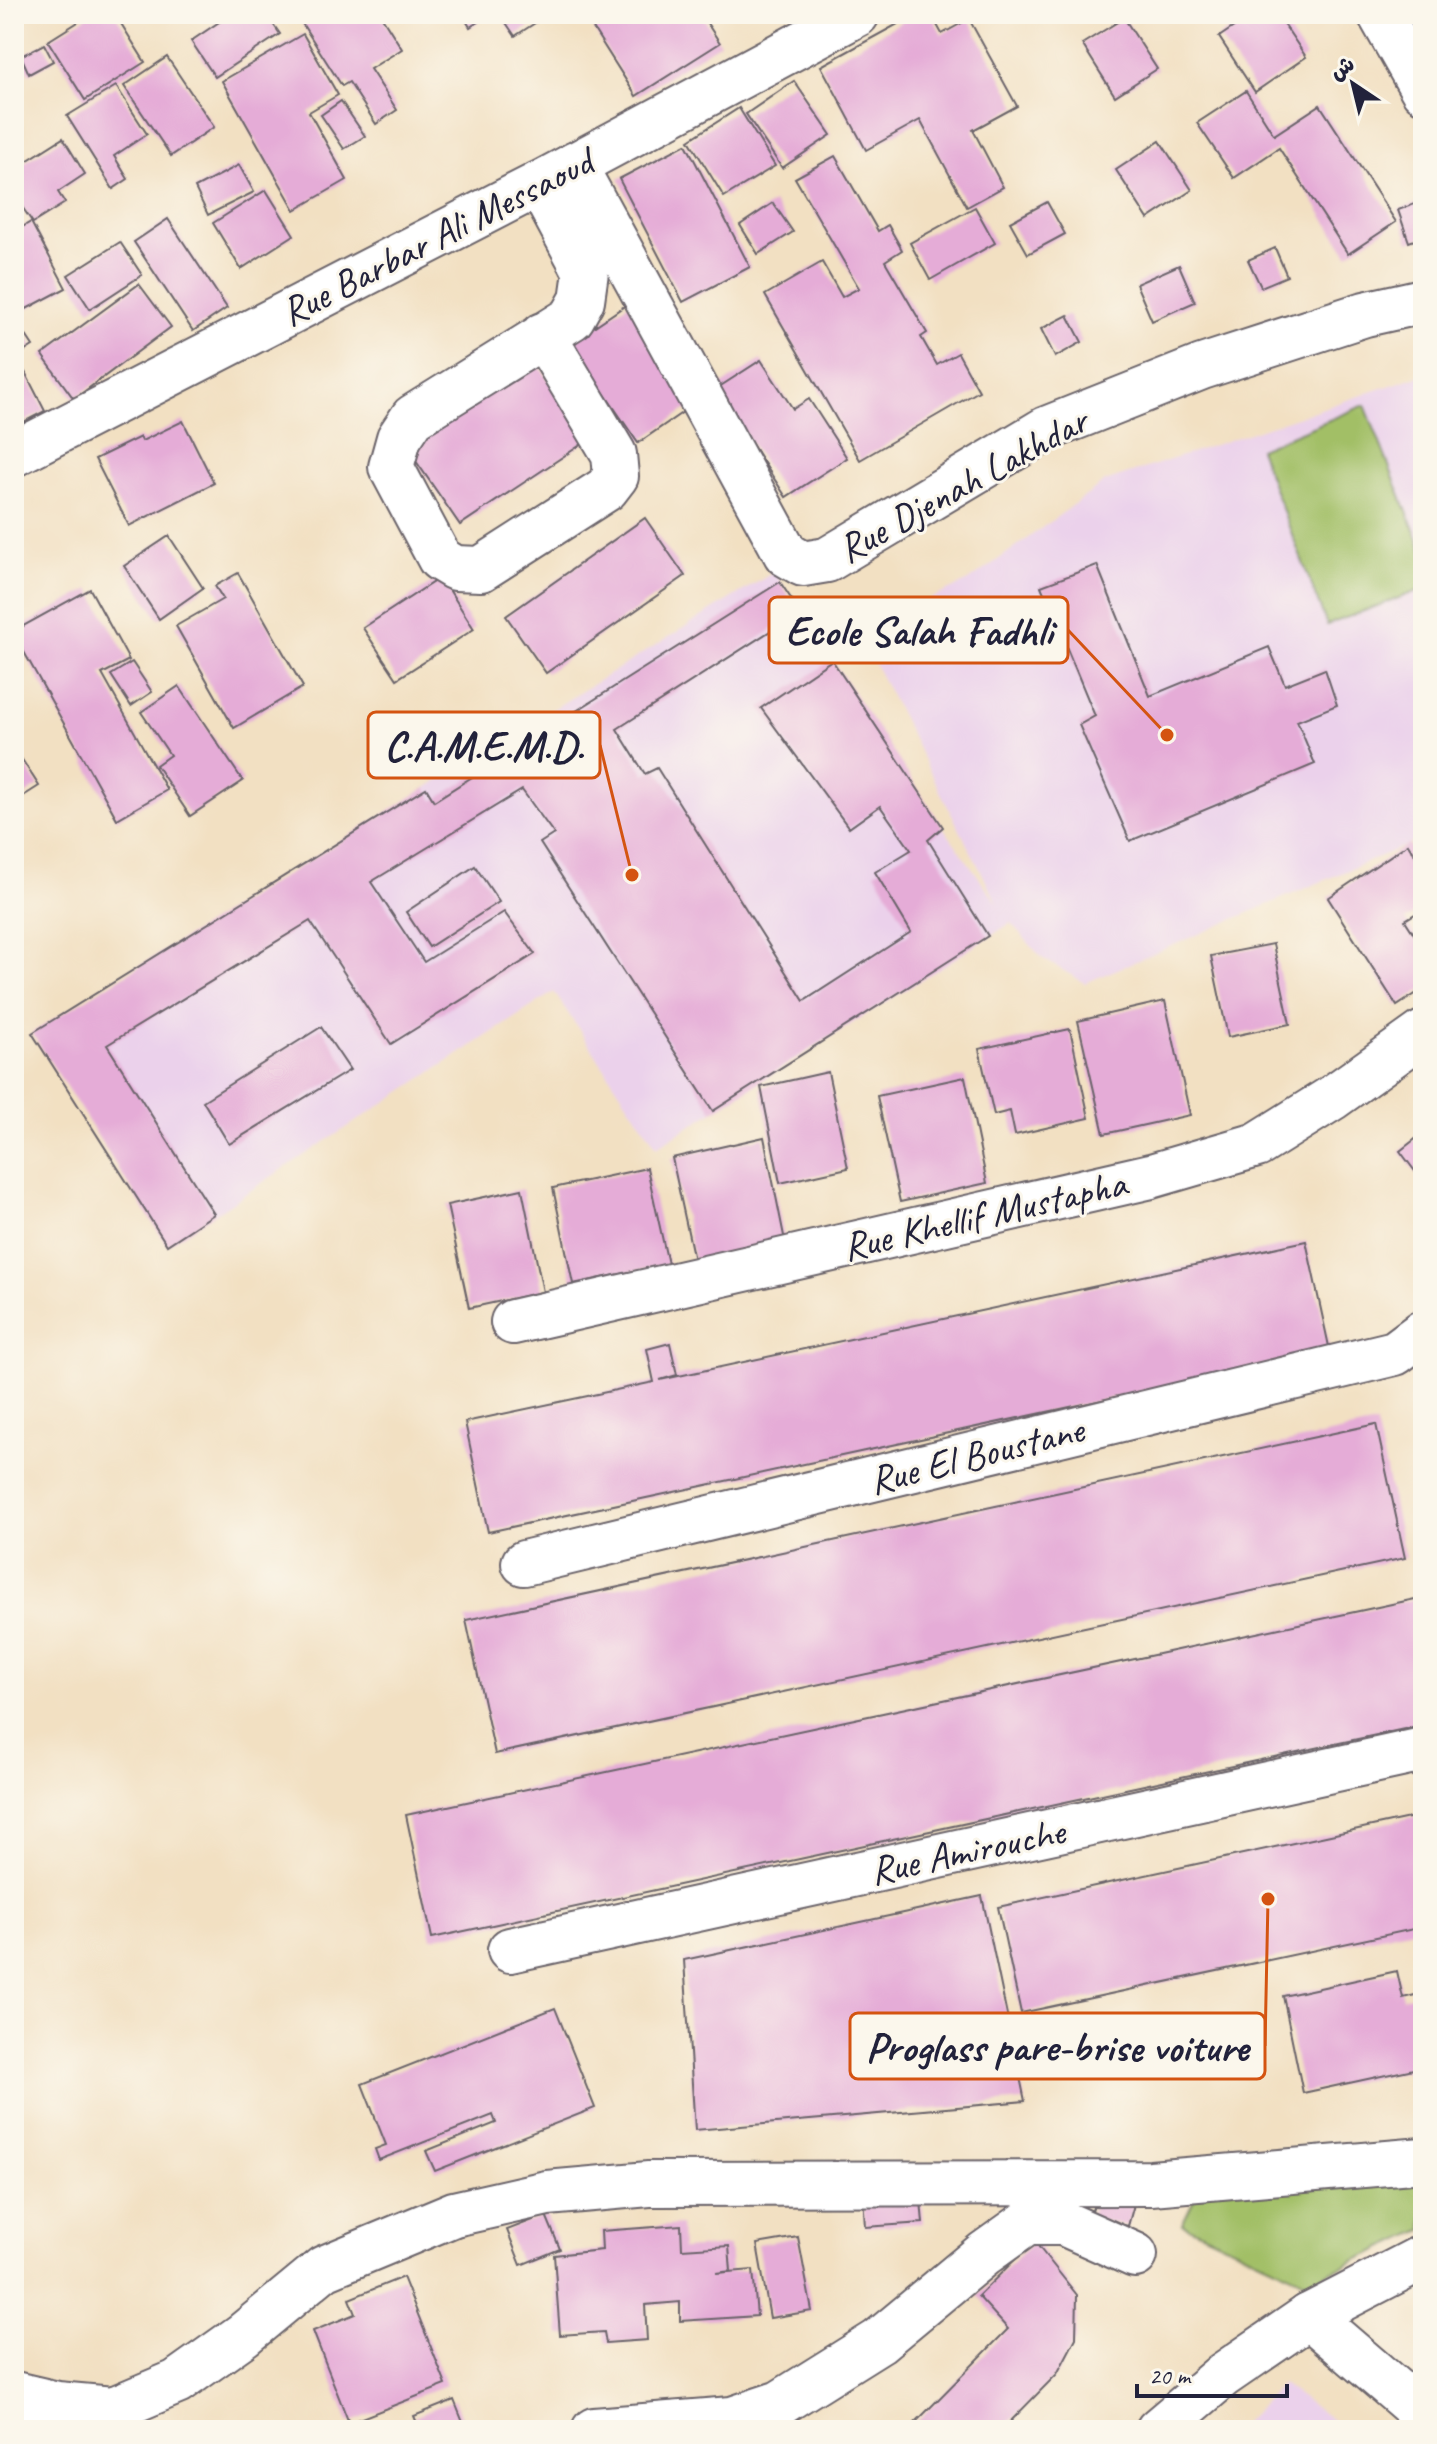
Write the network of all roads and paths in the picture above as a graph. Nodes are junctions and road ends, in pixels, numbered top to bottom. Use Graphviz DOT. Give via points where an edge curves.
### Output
graph roads {
  1 [pos="857,14"];
  2 [pos="1380,14"];
  3 [pos="1423,90"];
  4 [pos="557,174"];
  5 [pos="1423,301"];
  6 [pos="543,335"];
  7 [pos="14,454"];
  8 [pos="1423,1033"];
  9 [pos="513,1322"];
  10 [pos="1423,1332"];
  11 [pos="524,1563"];
  12 [pos="1423,1750"];
  13 [pos="510,1950"];
  14 [pos="1423,2160"];
  15 [pos="1135,2255"];
  16 [pos="1423,2257"];
  17 [pos="1309,2316"];
  18 [pos="14,2394"];
  19 [pos="1423,2414"];
  20 [pos="111,2419"];
  21 [pos="594,2430"];
  22 [pos="1158,2430"];
  1 -- 4 [label="street, Rue Barbar Ali Messaoud"];
  2 -- 3 [label="street"];
  4 -- 5 [label="street, Rue Djenah Lakhdar" via="786,554 803,564 827,560 1046,429 1202,367 1365,314"];
  4 -- 6 [label="street" via="586,272 582,300 572,318"];
  4 -- 7 [label="street, Rue Barbar Ali Messaoud"];
  6 -- 6 [label="street" via="413,417 399,438 391,467 440,559 455,568 481,569 606,489 616,476 614,454"];
  8 -- 9 [label="street, Rue Khellif Mustapha" via="1257,1145 1151,1176"];
  10 -- 11 [label="street, Rue El Boustane" via="1395,1353"];
  12 -- 13 [label="street, Rue Amirouche"];
  14 -- 20 [label="street" via="1151,2183 649,2184 547,2193 454,2214 324,2268 177,2382"];
  15 -- 21 [label="street" via="1063,2223 1027,2223 879,2341 780,2403 732,2419"];
  16 -- 17 [label="street"];
  17 -- 19 [label="street"];
  17 -- 22 [label="street" via="1223,2375"];
  18 -- 20 [label="street"];
}
